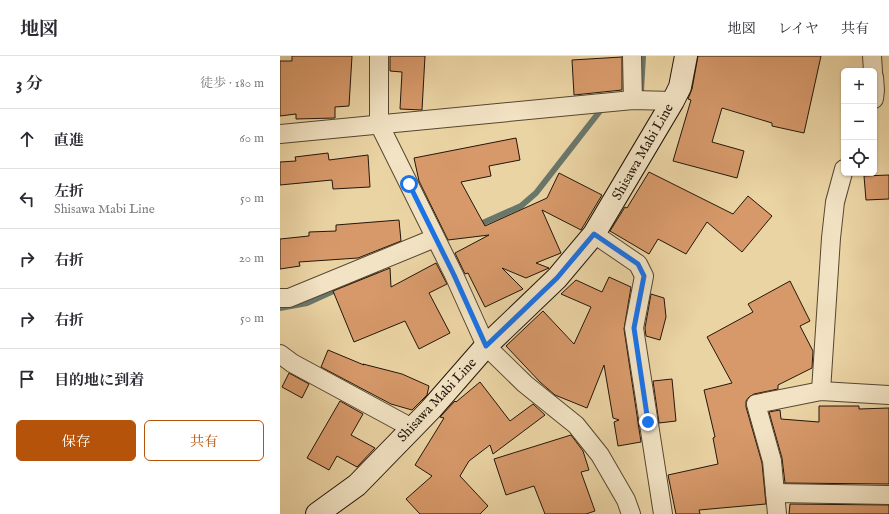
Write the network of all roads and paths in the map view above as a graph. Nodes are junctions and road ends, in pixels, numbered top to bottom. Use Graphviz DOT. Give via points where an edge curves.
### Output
graph roads {
  1 [pos="379,56"];
  2 [pos="632,56"];
  3 [pos="686,56"];
  4 [pos="872,56"];
  5 [pos="874,68"];
  6 [pos="633,100"];
  7 [pos="673,101"];
  8 [pos="379,124"];
  9 [pos="280,134"];
  10 [pos="842,176"];
  11 [pos="594,234"];
  12 [pos="435,238"];
  13 [pos="280,298"];
  14 [pos="486,346"];
  15 [pos="280,354"];
  16 [pos="821,391"];
  17 [pos="889,395"];
  18 [pos="412,428"];
  19 [pos="775,493"];
  20 [pos="889,494"];
  21 [pos="317,514"];
  22 [pos="631,514"];
  23 [pos="664,514"];
  24 [pos="777,514"];
  1 -- 8 [label="street"];
  2 -- 6 [label="street"];
  3 -- 7 [label="main road, Shisawa Mabi Line" via="680,86"];
  4 -- 5 [label="street"];
  6 -- 7 [label="street"];
  6 -- 8 [label="street"];
  7 -- 11 [label="main road, Shisawa Mabi Line"];
  8 -- 9 [label="street"];
  8 -- 12 [label="street"];
  10 -- 16 [label="street" via="834,202"];
  11 -- 14 [label="main road, Shisawa Mabi Line" via="557,278"];
  11 -- 23 [label="street" via="638,264 644,276 634,328"];
  12 -- 13 [label="street" via="289,298"];
  12 -- 14 [label="street"];
  14 -- 18 [label="main road, Shisawa Mabi Line"];
  14 -- 22 [label="street" via="525,384 576,425 600,455 626,500"];
  15 -- 18 [label="street"];
  16 -- 17 [label="street"];
  16 -- 19 [label="street" via="756,404 772,461"];
  18 -- 21 [label="main road, Shisawa Mabi Line" via="357,485"];
  19 -- 20 [label="street"];
  19 -- 24 [label="street"];
}
